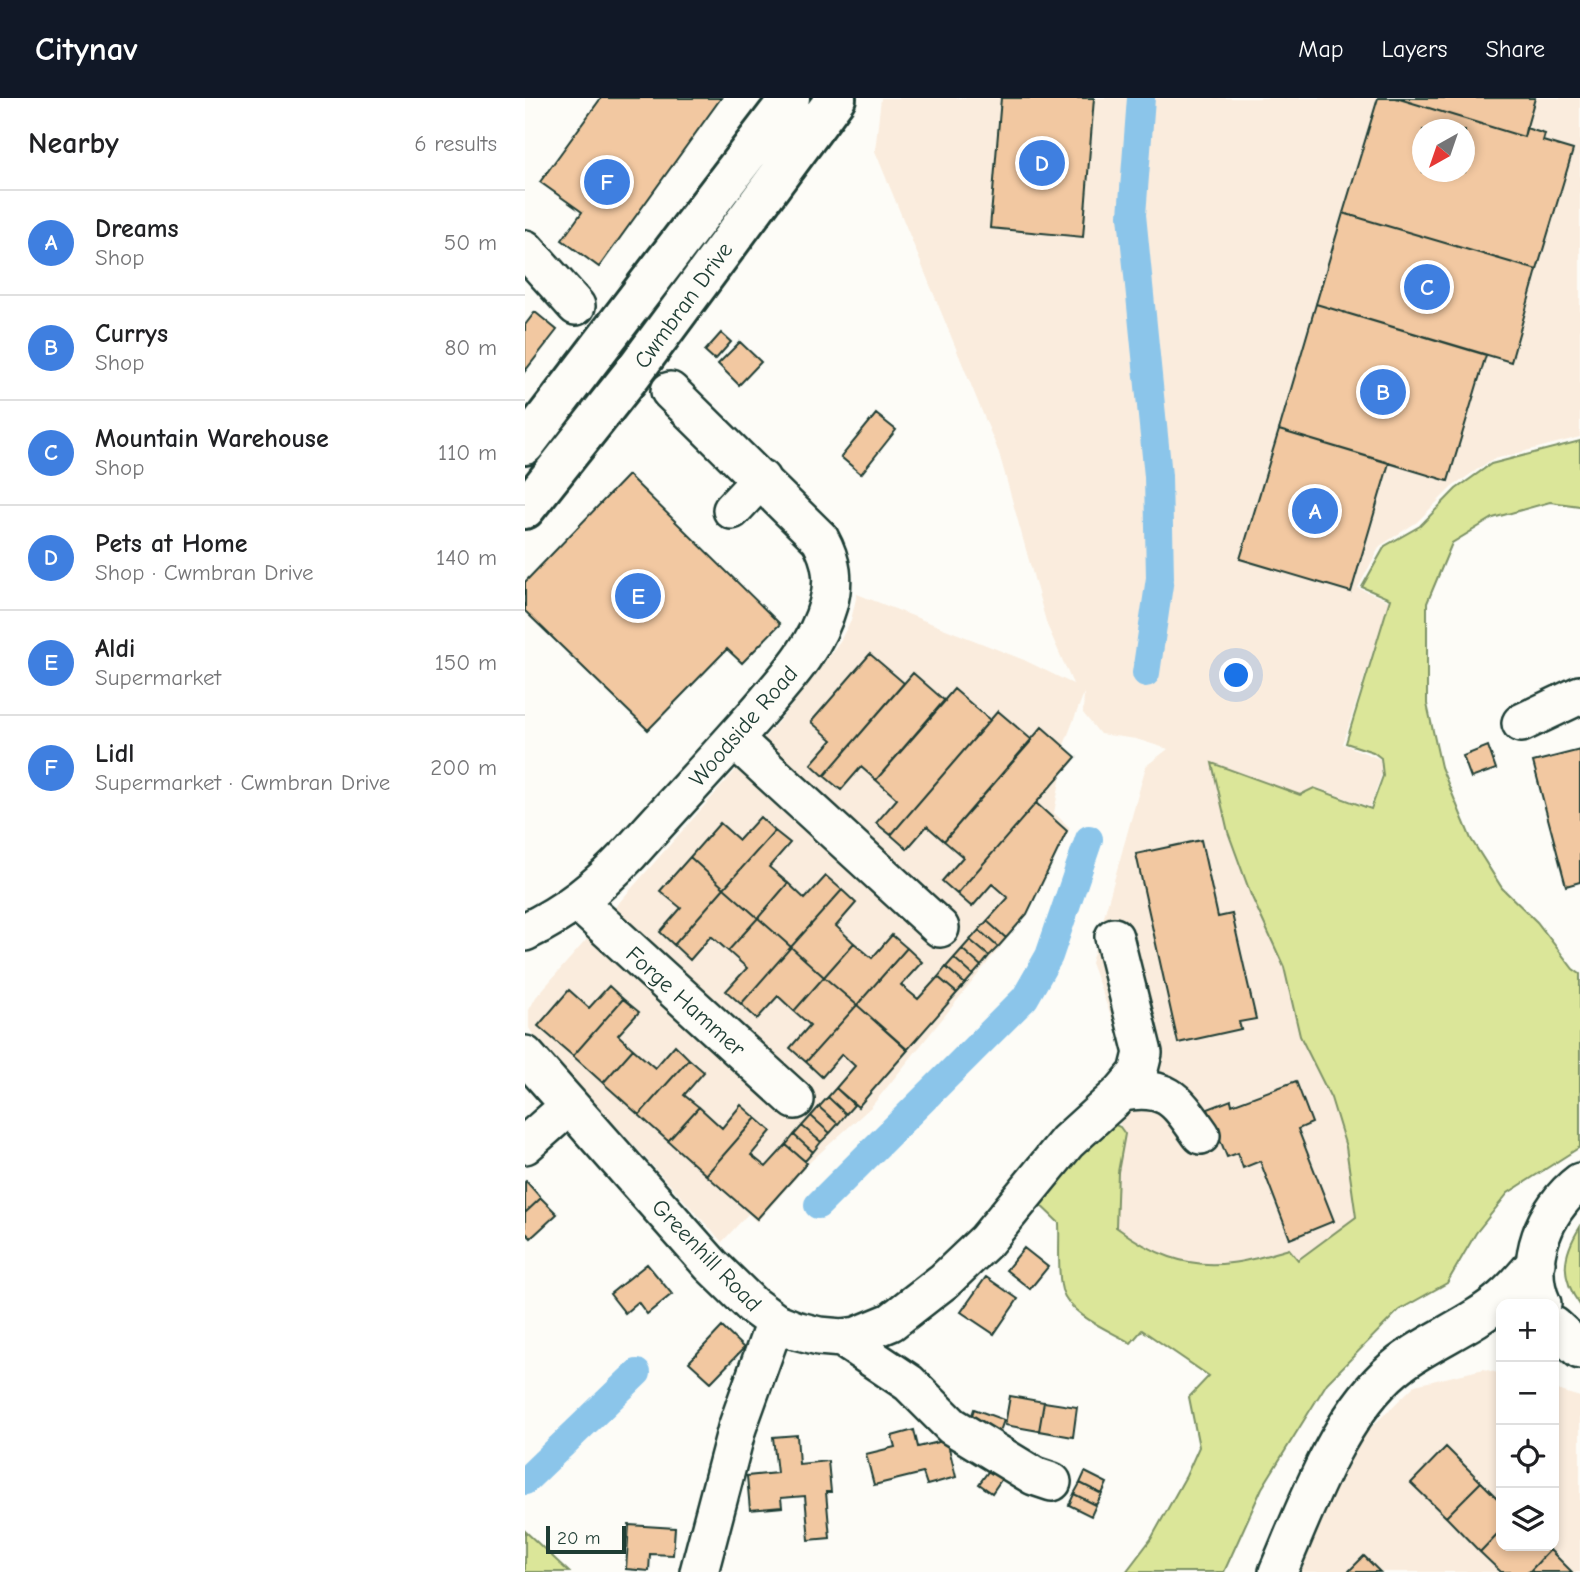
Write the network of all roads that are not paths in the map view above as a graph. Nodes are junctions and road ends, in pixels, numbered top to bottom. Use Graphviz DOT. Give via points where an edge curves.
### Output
graph roads {
  1 [pos="790,98"];
  2 [pos="837,98"];
  3 [pos="525,249"];
  4 [pos="576,306"];
  5 [pos="670,391"];
  6 [pos="525,445"];
  7 [pos="761,479"];
  8 [pos="525,509"];
  9 [pos="732,510"];
  10 [pos="1580,695"];
  11 [pos="1521,723"];
  12 [pos="734,739"];
  13 [pos="578,902"];
  14 [pos="940,928"];
  15 [pos="525,932"];
  16 [pos="1114,937"];
  17 [pos="525,1055"];
  18 [pos="1122,1092"];
  19 [pos="795,1100"];
  20 [pos="569,1105"];
  21 [pos="1201,1135"];
  22 [pos="525,1145"];
  23 [pos="1580,1182"];
  24 [pos="1536,1263"];
  25 [pos="1539,1299"];
  26 [pos="775,1322"];
  27 [pos="1496,1329"];
  28 [pos="1453,1331"];
  29 [pos="842,1338"];
  30 [pos="1052,1482"];
  31 [pos="699,1572"];
  32 [pos="1279,1572"];
  1 -- 6 [label="main road, Cwmbran Drive"];
  2 -- 8 [label="main road, Cwmbran Drive" via="632,374"];
  3 -- 4 [label="street"];
  5 -- 7 [label="street, Woodside Road"];
  7 -- 9 [label="street"];
  7 -- 12 [label="street, Woodside Road" via="820,539 832,569 832,586 821,626 804,656"];
  10 -- 11 [label="street"];
  12 -- 13 [label="street, Woodside Road" via="605,880"];
  12 -- 14 [label="street"];
  13 -- 15 [label="street, Woodside Road"];
  13 -- 19 [label="street, Forge Hammer"];
  16 -- 18 [label="street, Greenhill Road" via="1143,1053 1138,1073"];
  17 -- 20 [label="street, Greenhill Road"];
  18 -- 21 [label="street" via="1147,1088 1167,1095"];
  18 -- 29 [label="street, Greenhill Road" via="1067,1142 986,1241 945,1280 909,1310 871,1332"];
  20 -- 22 [label="street"];
  20 -- 26 [label="street, Greenhill Road" via="711,1265"];
  23 -- 24 [label="street" via="1547,1219"];
  24 -- 25 [label="street"];
  24 -- 28 [label="street" via="1503,1298"];
  26 -- 29 [label="street, Greenhill Road"];
  26 -- 31 [label="street" via="737,1428"];
  27 -- 28 [label="street"];
  28 -- 32 [label="street" via="1415,1352 1360,1405 1312,1494"];
  29 -- 30 [label="street" via="909,1383 952,1426 1034,1476"];
}
